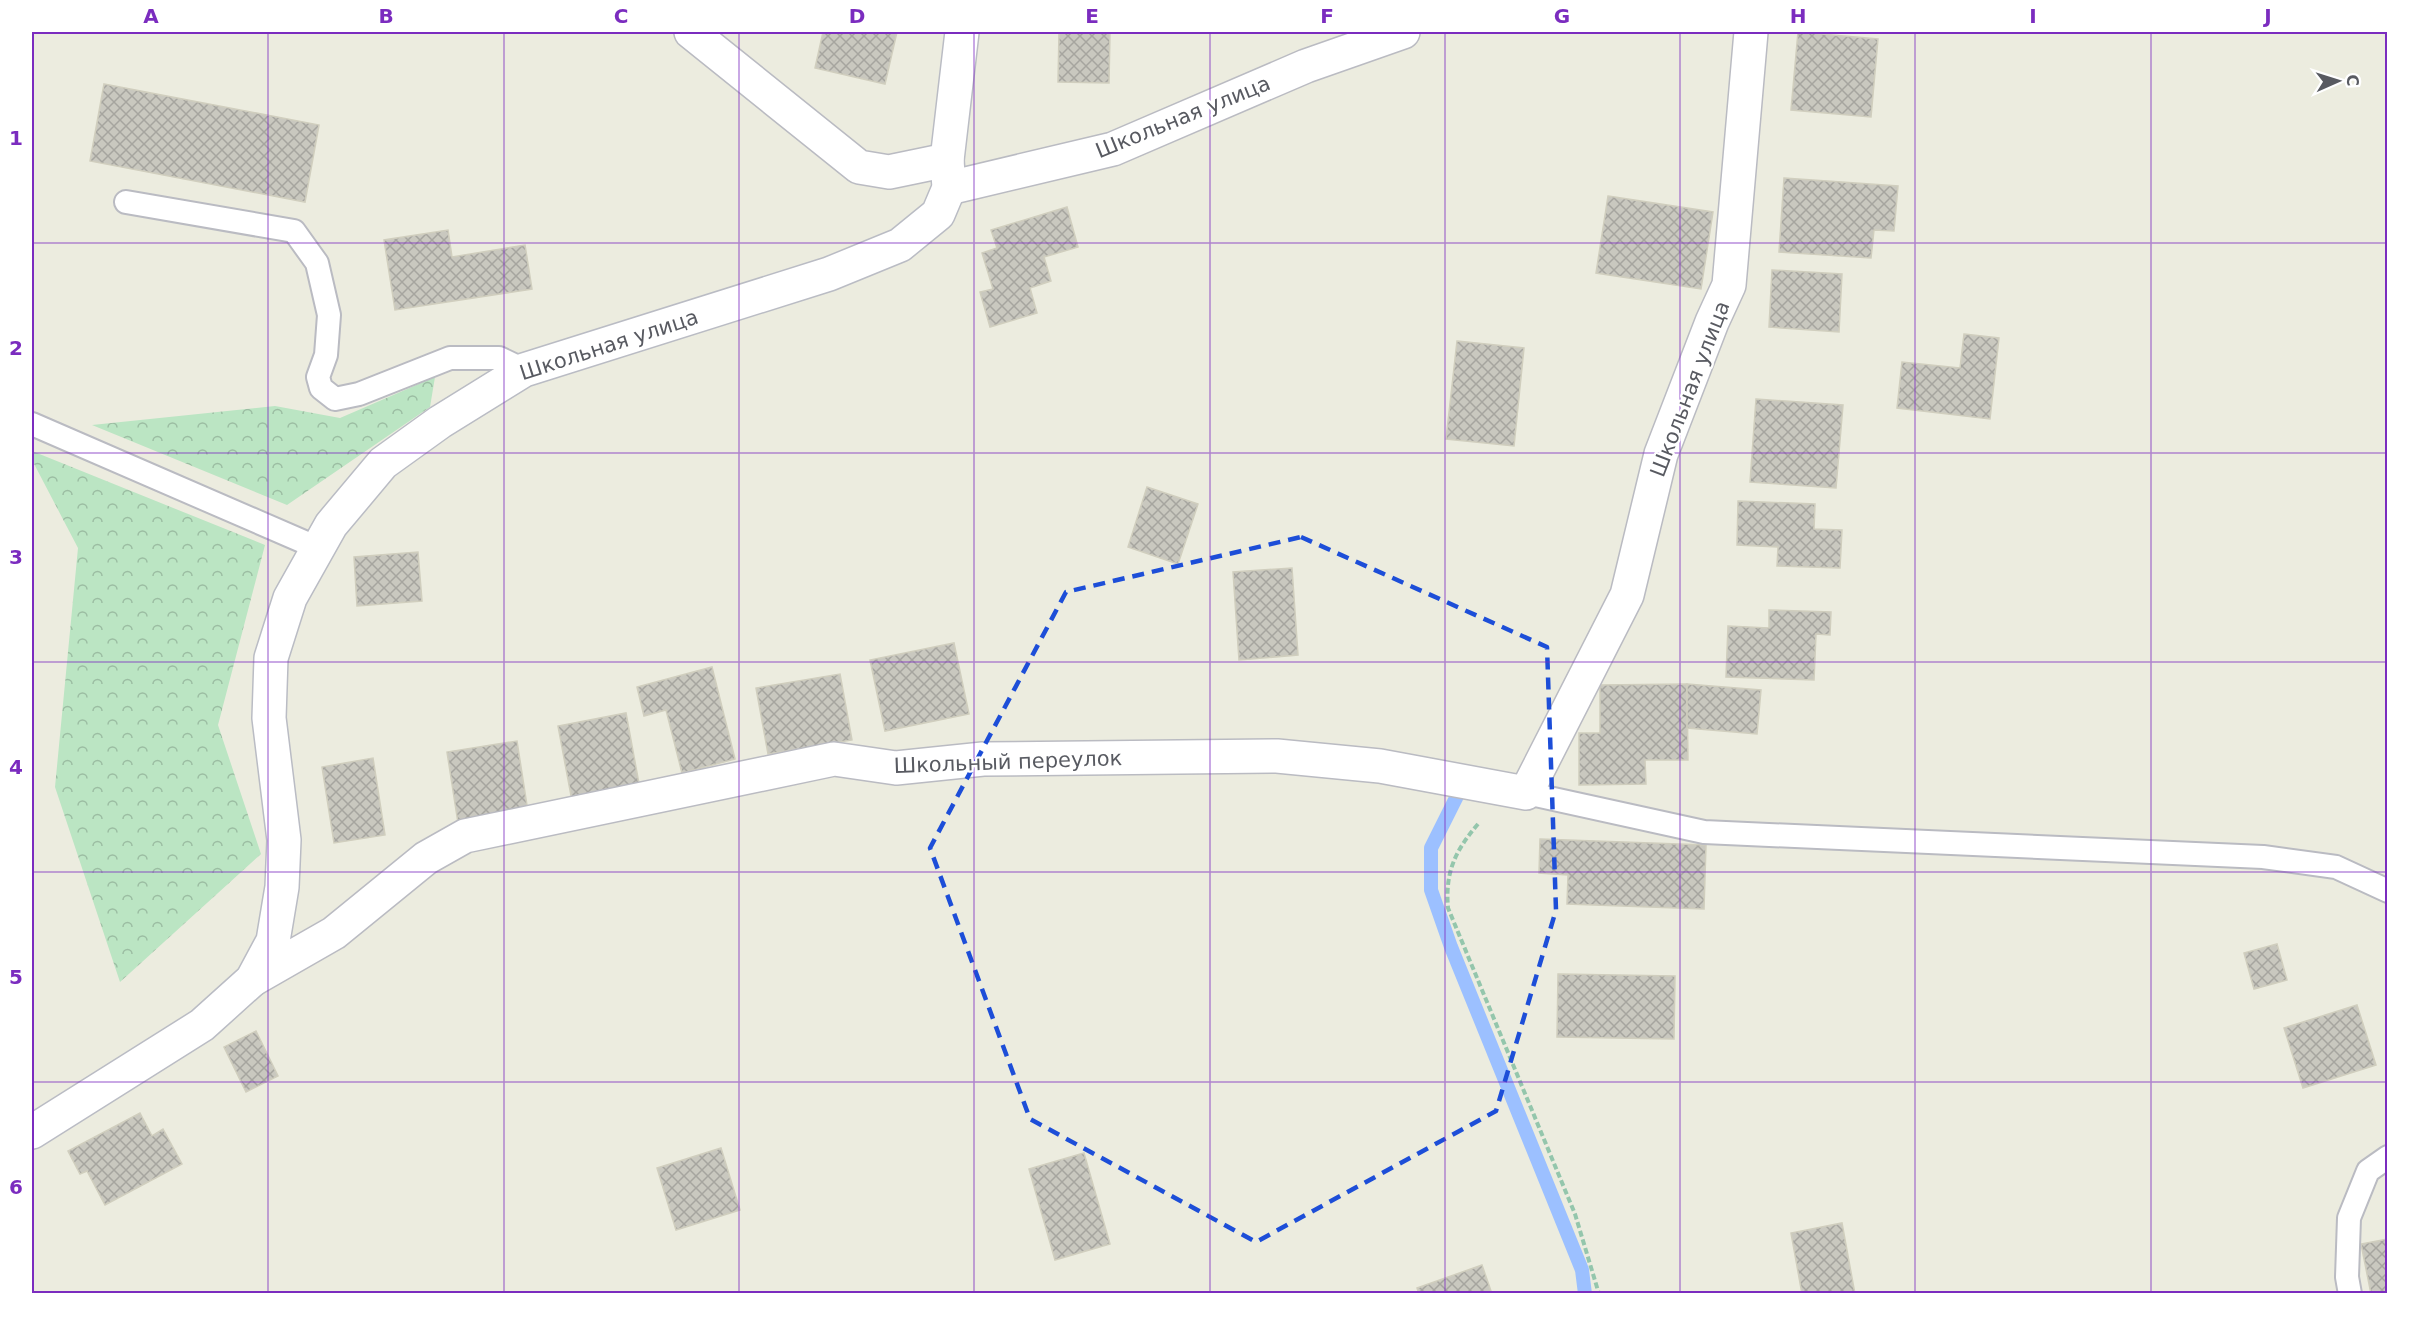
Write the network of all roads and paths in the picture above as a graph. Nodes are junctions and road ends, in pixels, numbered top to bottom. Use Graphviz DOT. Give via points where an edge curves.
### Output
graph roads {
  1 [pos="692,32"];
  2 [pos="962,32"];
  3 [pos="1403,32"];
  4 [pos="1751,32"];
  5 [pos="948,174"];
  6 [pos="126,202"];
  7 [pos="524,370"];
  8 [pos="32,424"];
  9 [pos="318,548"];
  10 [pos="1526,793"];
  11 [pos="2388,891"];
  12 [pos="252,980"];
  13 [pos="32,1132"];
  14 [pos="2388,1157"];
  15 [pos="1599,1293"];
  16 [pos="2350,1293"];
  1 -- 5 [label="street, Школьная улица" via="859,167"];
  2 -- 5 [label="street"];
  3 -- 5 [label="street, Школьная улица" via="1306,66 1113,149"];
  4 -- 10 [label="street, Школьная улица" via="1729,285 1661,454 1627,595"];
  5 -- 7 [label="street, Школьная улица" via="938,214 900,245 829,274"];
  6 -- 7 [label="lane" via="294,231 317,263 329,315 326,355 318,376 321,388 334,399 359,394 450,358 499,358"];
  7 -- 9 [label="street, Школьная улица" via="383,463 331,525"];
  8 -- 9 [label="lane"];
  9 -- 12 [label="street, Школьная улица" via="290,598 271,658 269,718 284,840 282,887 273,941"];
  10 -- 11 [label="lane" via="1704,832 2263,857 2336,867"];
  10 -- 12 [label="street, Школьный переулок" via="1380,766 1277,756 983,759 896,768 834,759 465,836 426,858 334,933"];
  10 -- 15 [label="path" via="1489,811 1460,846 1446,886 1448,908 1575,1214"];
  12 -- 13 [label="street, Школьная улица" via="202,1025"];
  14 -- 16 [label="lane" via="2368,1171 2349,1218"];
}
